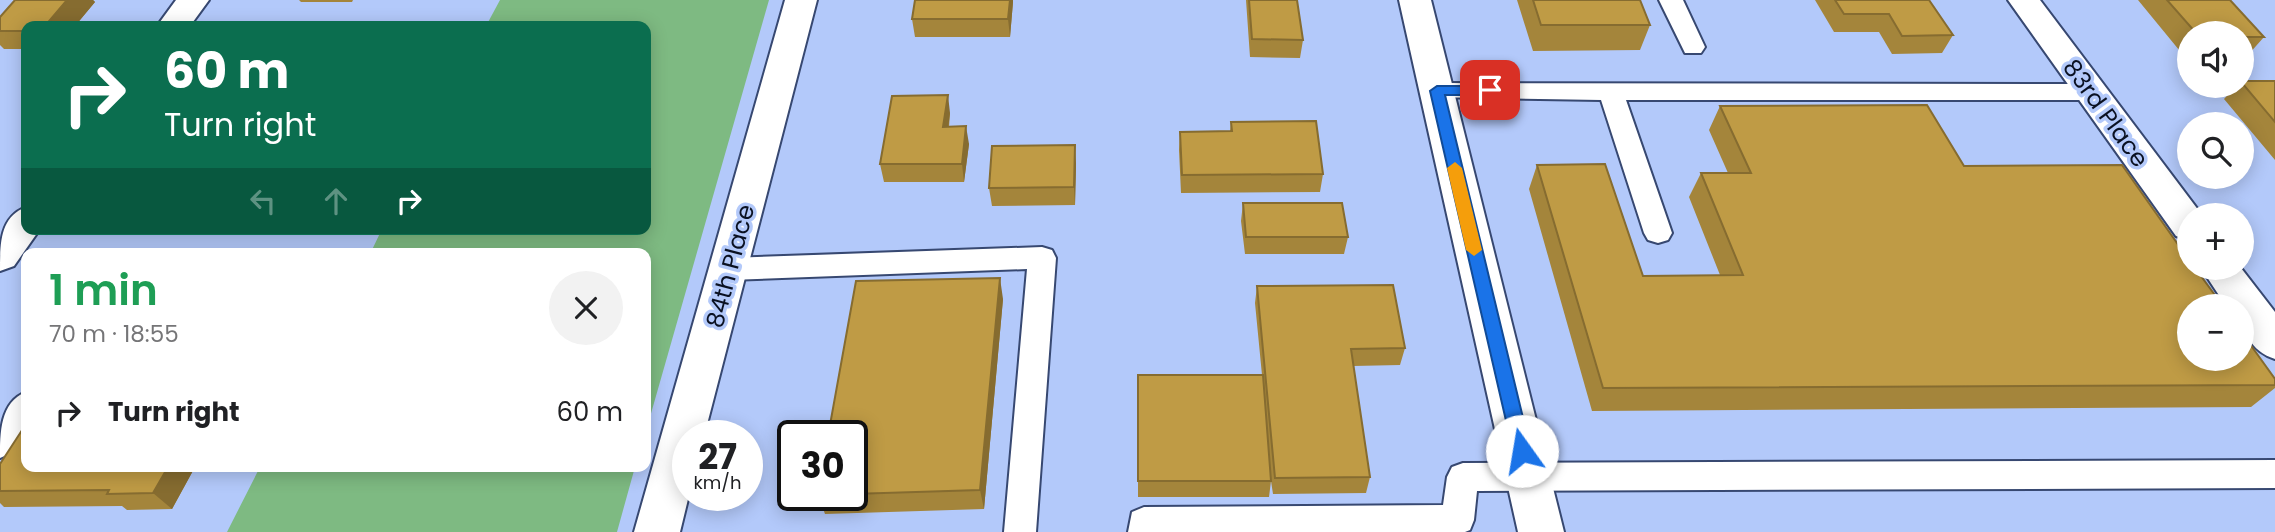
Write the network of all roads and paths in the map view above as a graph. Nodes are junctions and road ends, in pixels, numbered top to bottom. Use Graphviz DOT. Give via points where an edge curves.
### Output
graph roads {
  1 [pos="193,0"];
  2 [pos="802,0"];
  3 [pos="1415,0"];
  4 [pos="1671,0"];
  5 [pos="2024,0"];
  6 [pos="177,21"];
  7 [pos="1693,47"];
  8 [pos="1437,91"];
  9 [pos="1611,91"];
  10 [pos="2091,92"];
  11 [pos="2177,210"];
  12 [pos="21,228"];
  13 [pos="1658,233"];
  14 [pos="0,256"];
  15 [pos="729,269"];
  16 [pos="2229,280"];
  17 [pos="2275,343"];
  18 [pos="21,413"];
  19 [pos="0,445"];
  20 [pos="2275,474"];
  21 [pos="1528,477"];
  22 [pos="657,532"];
  23 [pos="1020,532"];
  24 [pos="1144,532"];
  25 [pos="1541,532"];
  1 -- 6 [label="street"];
  2 -- 15 [label="street, 84th Place"];
  3 -- 8 [label="street"];
  4 -- 7 [label="lane"];
  5 -- 10 [label="street, 83rd Place"];
  8 -- 9 [label="lane"];
  8 -- 21 [label="street"];
  9 -- 10 [label="lane"];
  9 -- 13 [label="lane"];
  10 -- 11 [label="street, 83rd Place"];
  12 -- 14 [label="street"];
  15 -- 22 [label="street, 84th Place"];
  15 -- 23 [label="lane" via="1042,258"];
  16 -- 17 [label="street"];
  18 -- 19 [label="lane"];
  20 -- 21 [label="lane"];
  21 -- 24 [label="lane" via="1463,477 1458,520 1144,522"];
  21 -- 25 [label="street"];
}
